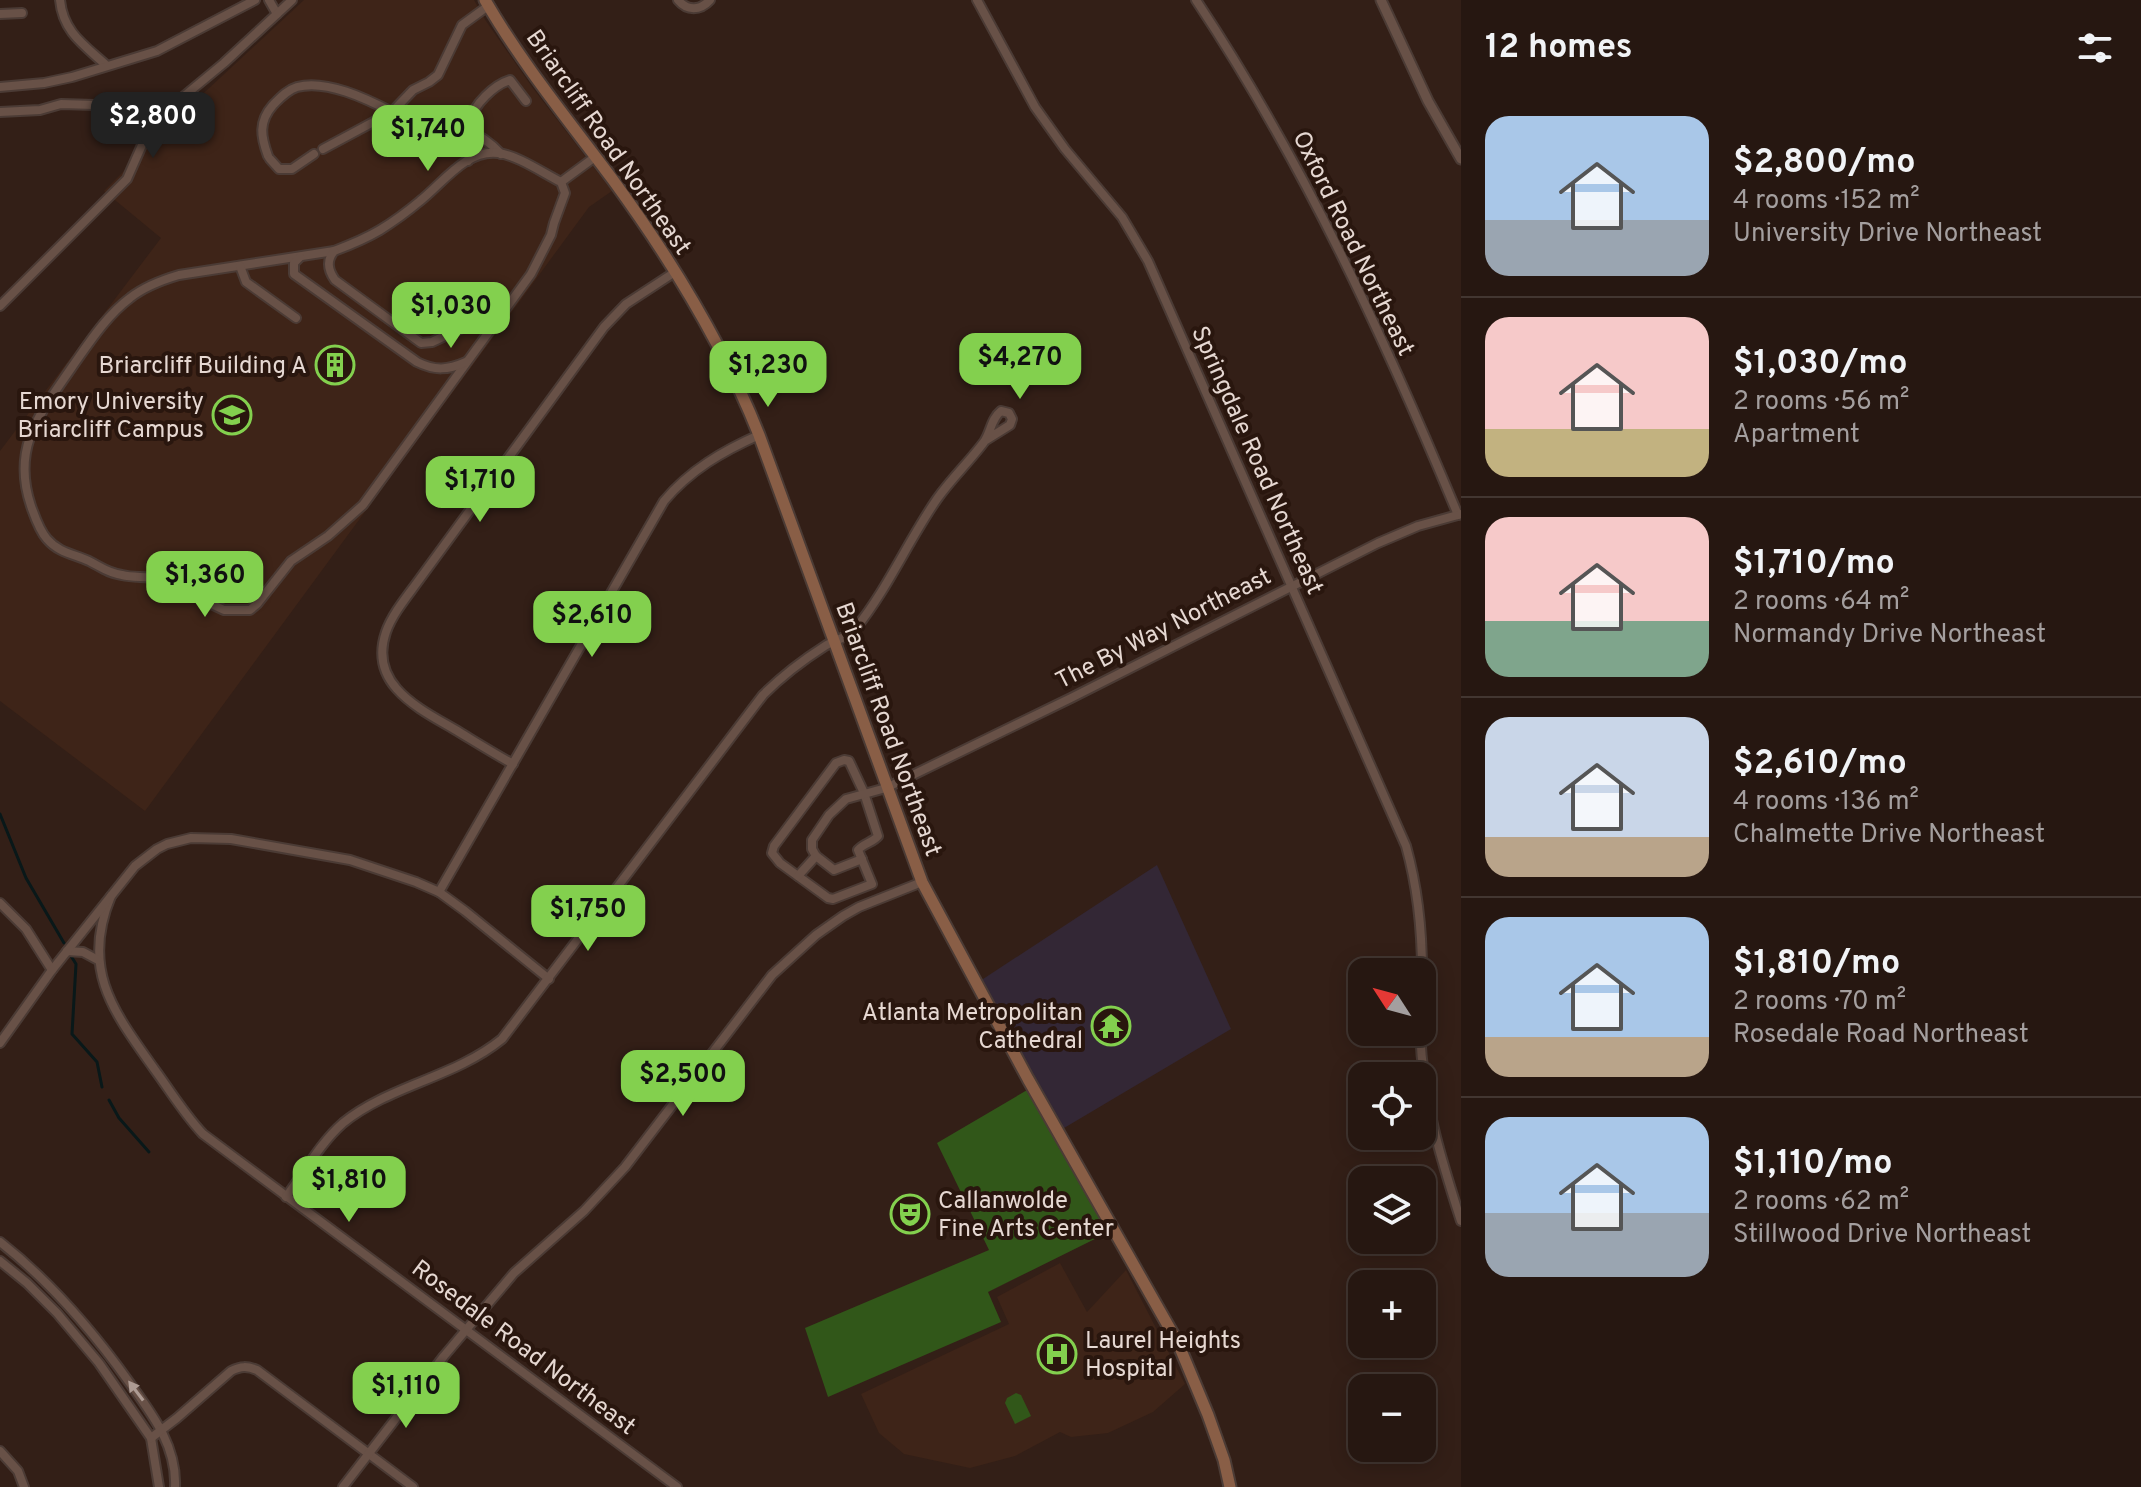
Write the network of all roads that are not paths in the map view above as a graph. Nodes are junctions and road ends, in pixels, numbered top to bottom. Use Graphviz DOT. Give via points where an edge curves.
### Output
graph roads {
  1 [pos="60,0"];
  2 [pos="255,0"];
  3 [pos="269,0"];
  4 [pos="292,0"];
  5 [pos="678,0"];
  6 [pos="710,0"];
  7 [pos="977,0"];
  8 [pos="1196,0"];
  9 [pos="1381,0"];
  10 [pos="486,3"];
  11 [pos="22,13"];
  12 [pos="0,14"];
  13 [pos="277,14"];
  14 [pos="106,65"];
  15 [pos="0,87"];
  16 [pos="526,101"];
  17 [pos="0,112"];
  18 [pos="392,112"];
  19 [pos="125,120"];
  20 [pos="470,130"];
  21 [pos="323,149"];
  22 [pos="314,154"];
  23 [pos="501,154"];
  24 [pos="595,157"];
  25 [pos="1461,159"];
  26 [pos="468,161"];
  27 [pos="561,182"];
  28 [pos="334,251"];
  29 [pos="300,256"];
  30 [pos="269,262"];
  31 [pos="240,266"];
  32 [pos="675,272"];
  33 [pos="294,274"];
  34 [pos="0,306"];
  35 [pos="506,308"];
  36 [pos="296,318"];
  37 [pos="468,362"];
  38 [pos="759,435"];
  39 [pos="986,440"];
  40 [pos="1460,514"];
  41 [pos="1291,586"];
  42 [pos="834,641"];
  43 [pos="513,764"];
  44 [pos="886,788"];
  45 [pos="864,793"];
  46 [pos="816,856"];
  47 [pos="862,859"];
  48 [pos="798,876"];
  49 [pos="922,882"];
  50 [pos="439,892"];
  51 [pos="851,892"];
  52 [pos="111,896"];
  53 [pos="0,903"];
  54 [pos="859,907"];
  55 [pos="67,951"];
  56 [pos="1422,958"];
  57 [pos="98,960"];
  58 [pos="52,970"];
  59 [pos="549,979"];
  60 [pos="0,1043"];
  61 [pos="1421,1046"];
  62 [pos="286,1197"];
  63 [pos="1461,1221"];
  64 [pos="0,1242"];
  65 [pos="0,1261"];
  66 [pos="74,1310"];
  67 [pos="63,1319"];
  68 [pos="467,1331"];
  69 [pos="162,1430"];
  70 [pos="151,1438"];
  71 [pos="0,1451"];
  72 [pos="368,1453"];
  73 [pos="24,1487"];
  74 [pos="159,1487"];
  75 [pos="175,1487"];
  76 [pos="343,1487"];
  77 [pos="413,1487"];
  78 [pos="677,1487"];
  79 [pos="1230,1487"];
  1 -- 14 [label="street" via="69,31"];
  2 -- 14 [label="street" via="157,51"];
  3 -- 13 [label="street"];
  4 -- 13 [label="street"];
  5 -- 6 [label="street" via="696,9"];
  7 -- 41 [label="street, Springdale Road Northeast" via="1035,107 1122,217 1148,261"];
  8 -- 40 [label="street, Oxford Road Northeast" via="1327,225"];
  9 -- 25 [label="street"];
  10 -- 18 [label="street" via="462,25 438,75"];
  10 -- 24 [label="main road, Briarcliff Road Northeast"];
  11 -- 12 [label="street"];
  13 -- 34 [label="street" via="158,119 127,179"];
  14 -- 15 [label="street" via="44,83"];
  16 -- 20 [label="street" via="514,83 504,82 474,111"];
  17 -- 19 [label="street" via="95,105"];
  18 -- 20 [label="street"];
  18 -- 21 [label="street"];
  18 -- 22 [label="street" via="339,89 311,86 287,92 261,124 269,158 285,170"];
  20 -- 23 [label="street"];
  20 -- 26 [label="street"];
  23 -- 26 [label="street"];
  23 -- 27 [label="street"];
  24 -- 27 [label="street"];
  24 -- 32 [label="main road, Briarcliff Road Northeast"];
  26 -- 28 [label="street" via="380,230"];
  27 -- 35 [label="street" via="565,193 541,258"];
  28 -- 29 [label="street"];
  28 -- 35 [label="street" via="328,263 335,280 421,343"];
  29 -- 30 [label="street"];
  29 -- 33 [label="street"];
  30 -- 31 [label="street"];
  30 -- 33 [label="street"];
  31 -- 36 [label="street" via="246,282"];
  31 -- 37 [label="street" via="179,275 132,296 96,333 38,416 24,476 41,531 62,551 107,572 158,579 224,610 250,610 291,561 363,505"];
  32 -- 38 [label="main road, Briarcliff Road Northeast"];
  32 -- 43 [label="street" via="626,304 604,327 385,633 384,660 401,695"];
  33 -- 37 [label="street" via="417,362 436,369"];
  35 -- 37 [label="street"];
  38 -- 42 [label="main road, Briarcliff Road Northeast"];
  38 -- 43 [label="street" via="695,469 664,501"];
  39 -- 42 [label="street" via="939,496 853,632"];
  40 -- 41 [label="street, The By Way Northeast" via="1402,533"];
  41 -- 44 [label="street, The By Way Northeast"];
  41 -- 56 [label="street, Springdale Road Northeast" via="1406,846 1420,908"];
  42 -- 44 [label="main road, Briarcliff Road Northeast"];
  42 -- 59 [label="street" via="763,695"];
  43 -- 50 [label="street"];
  44 -- 45 [label="street, The By Way Northeast"];
  44 -- 49 [label="main road, Briarcliff Road Northeast"];
  45 -- 46 [label="street, The By Way Northeast" via="846,799 829,815 812,840"];
  45 -- 47 [label="street" via="878,836 858,850"];
  45 -- 48 [label="street" via="849,761 836,763 774,846 774,858"];
  46 -- 47 [label="street" via="834,870"];
  46 -- 48 [label="street"];
  47 -- 51 [label="street" via="872,884"];
  48 -- 51 [label="street" via="828,898"];
  49 -- 54 [label="street"];
  49 -- 79 [label="main road, Briarcliff Road Northeast" via="1178,1343"];
  50 -- 52 [label="street" via="350,860 203,837 151,852"];
  50 -- 59 [label="street"];
  51 -- 54 [label="street"];
  52 -- 55 [label="street"];
  52 -- 57 [label="street, Rosedale Road Northeast" via="101,923"];
  53 -- 58 [label="street" via="26,929"];
  54 -- 68 [label="street" via="824,929 772,975 617,1177 524,1263"];
  55 -- 57 [label="street"];
  55 -- 58 [label="street"];
  57 -- 62 [label="street, Rosedale Road Northeast" via="110,1001 193,1123"];
  58 -- 60 [label="street"];
  59 -- 62 [label="street" via="502,1039 476,1058 375,1102 345,1122"];
  61 -- 63 [label="street" via="1432,1129"];
  62 -- 68 [label="street, Rosedale Road Northeast"];
  64 -- 66 [label="street"];
  65 -- 67 [label="street"];
  66 -- 67 [label="street"];
  69 -- 66 [label="street, one-way"];
  67 -- 70 [label="street"];
  68 -- 72 [label="street"];
  68 -- 78 [label="street, Rosedale Road Northeast"];
  69 -- 70 [label="street"];
  69 -- 72 [label="street" via="231,1371 248,1366"];
  69 -- 75 [label="street"];
  70 -- 74 [label="street"];
  71 -- 73 [label="street"];
  72 -- 76 [label="street"];
  72 -- 77 [label="street"];
}
